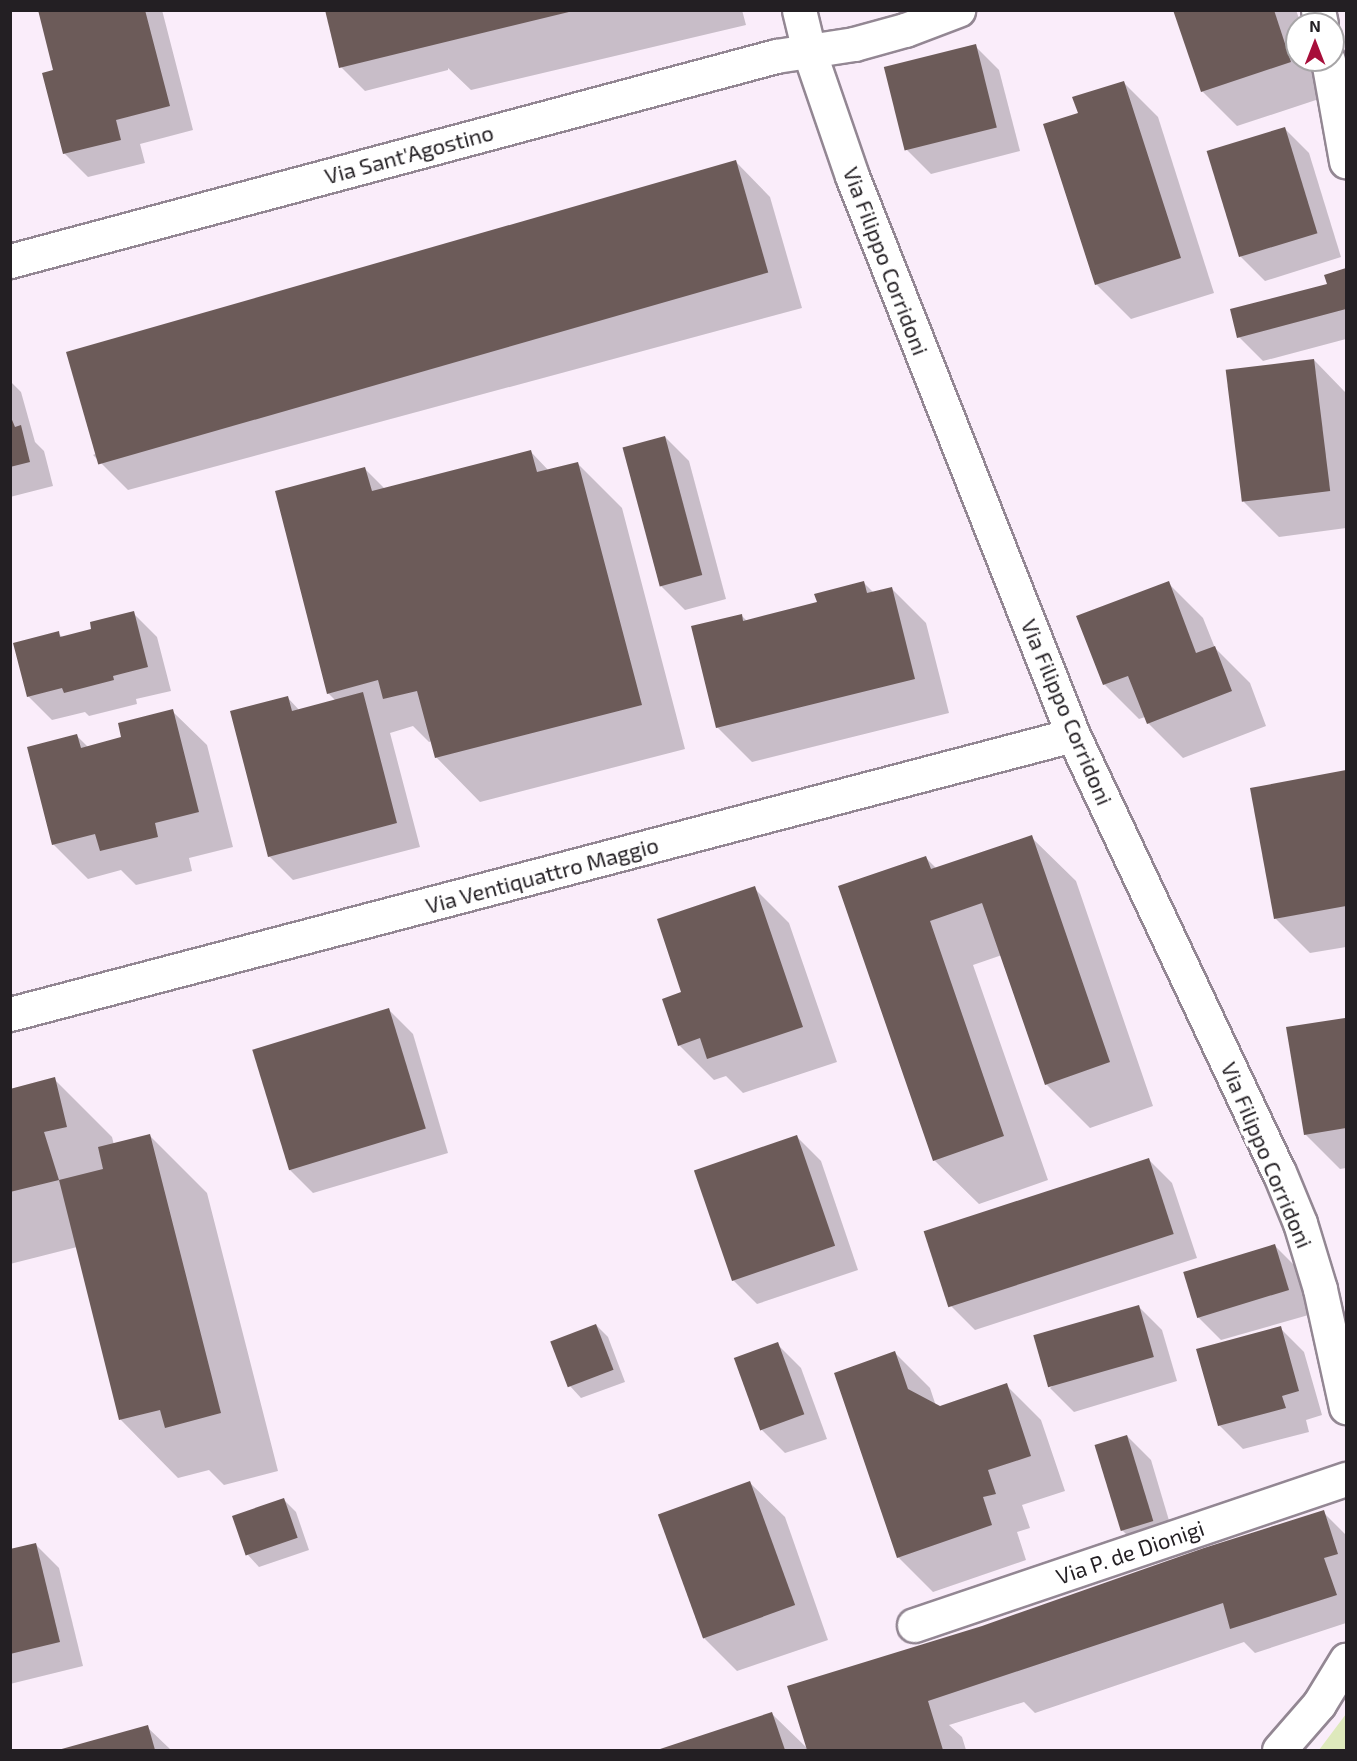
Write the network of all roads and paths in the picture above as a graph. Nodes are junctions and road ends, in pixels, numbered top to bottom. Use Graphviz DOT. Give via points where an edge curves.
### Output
graph roads {
  1 [pos="799,10"];
  2 [pos="958,10"];
  3 [pos="809,51"];
  4 [pos="1330,72"];
  5 [pos="1347,161"];
  6 [pos="10,261"];
  7 [pos="1073,735"];
  8 [pos="10,1014"];
  9 [pos="1347,1407"];
  10 [pos="1347,1479"];
  11 [pos="914,1624"];
  12 [pos="1347,1660"];
  13 [pos="1279,1750"];
  1 -- 3 [label="street, Via Filippo Corridoni"];
  2 -- 3 [label="street, Via Sant'Agostino" via="905,30"];
  3 -- 6 [label="street, Via Sant'Agostino" via="776,56"];
  3 -- 7 [label="street, Via Filippo Corridoni" via="852,176"];
  4 -- 5 [label="street"];
  7 -- 8 [label="street, Via Ventiquattro Maggio"];
  7 -- 9 [label="street, Via Filippo Corridoni" via="1300,1223 1320,1289"];
  10 -- 11 [label="street, Via P. de Dionigi"];
  12 -- 13 [label="street" via="1319,1704"];
}
